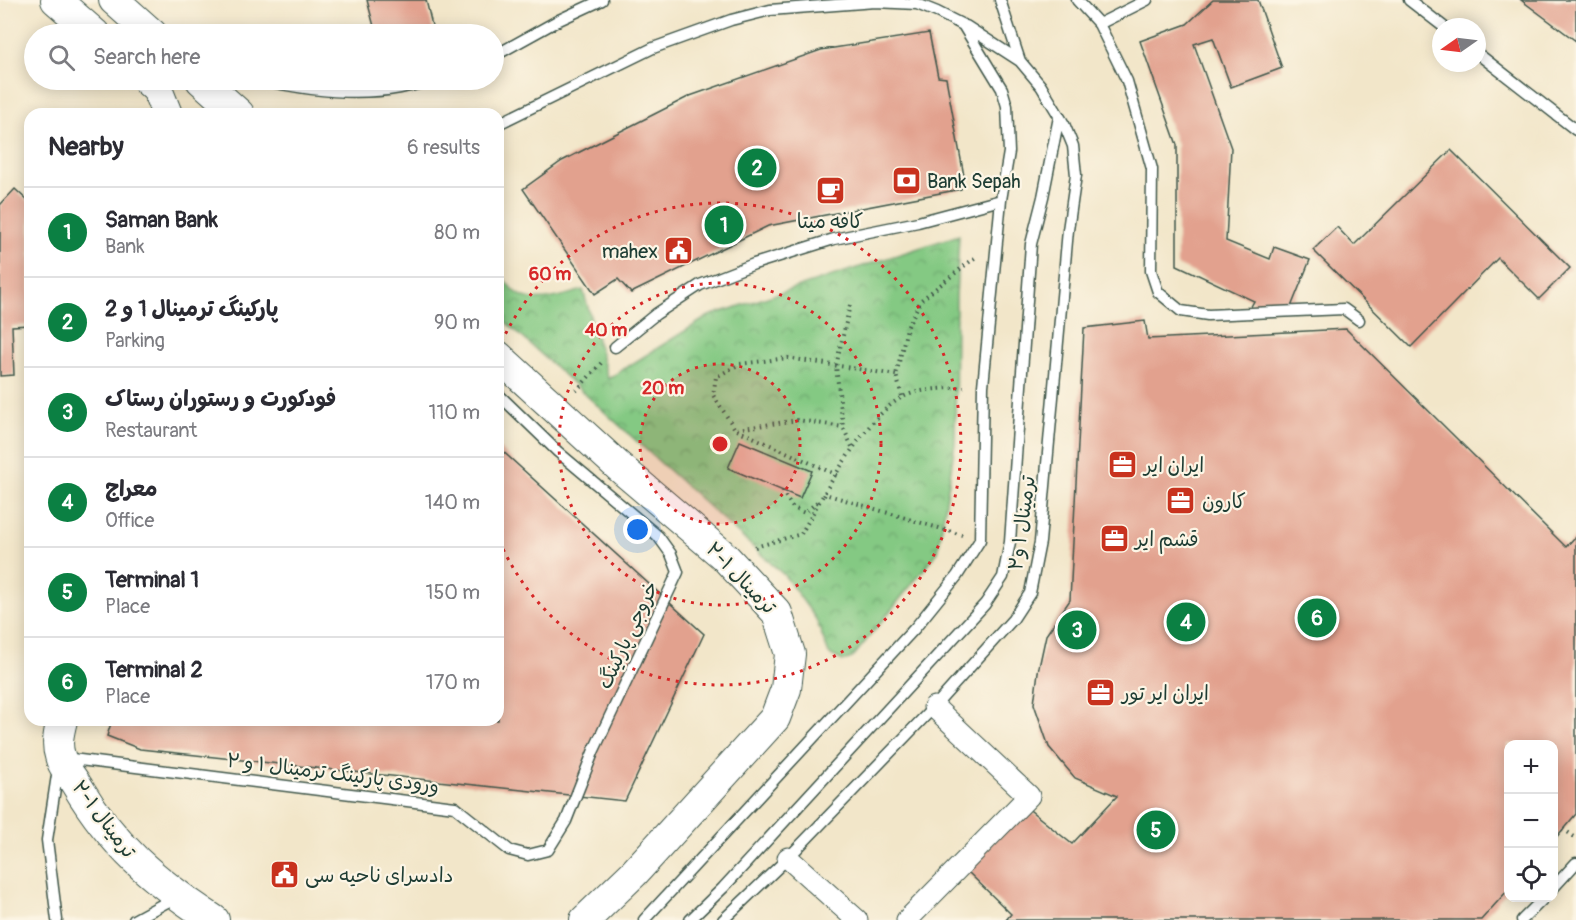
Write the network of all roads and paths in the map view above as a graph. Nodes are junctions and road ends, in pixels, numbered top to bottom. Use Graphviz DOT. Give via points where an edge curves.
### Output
graph roads {
  1 [pos="56,0"];
  2 [pos="114,0"];
  3 [pos="602,0"];
  4 [pos="1000,0"];
  5 [pos="1077,0"];
  6 [pos="1147,0"];
  7 [pos="1409,0"];
  8 [pos="1432,18"];
  9 [pos="84,24"];
  10 [pos="141,24"];
  11 [pos="1099,24"];
  12 [pos="963,25"];
  13 [pos="504,51"];
  14 [pos="1486,60"];
  15 [pos="1020,62"];
  16 [pos="212,90"];
  17 [pos="336,90"];
  18 [pos="372,90"];
  19 [pos="232,108"];
  20 [pos="1059,117"];
  21 [pos="504,121"];
  22 [pos="1576,130"];
  23 [pos="1001,200"];
  24 [pos="999,239"];
  25 [pos="850,305"];
  26 [pos="1359,321"];
  27 [pos="615,347"];
  28 [pos="504,362"];
  29 [pos="836,366"];
  30 [pos="896,375"];
  31 [pos="983,386"];
  32 [pos="902,396"];
  33 [pos="504,400"];
  34 [pos="558,411"];
  35 [pos="843,427"];
  36 [pos="735,429"];
  37 [pos="853,449"];
  38 [pos="837,476"];
  39 [pos="782,491"];
  40 [pos="980,540"];
  41 [pos="724,556"];
  42 [pos="934,706"];
  43 [pos="60,726"];
  44 [pos="594,750"];
  45 [pos="60,757"];
  46 [pos="1563,829"];
  47 [pos="1576,838"];
  48 [pos="788,858"];
  49 [pos="1576,863"];
  50 [pos="1558,883"];
  51 [pos="178,897"];
  52 [pos="1539,902"];
  53 [pos="57,920"];
  54 [pos="134,920"];
  55 [pos="214,920"];
  56 [pos="585,920"];
  57 [pos="644,920"];
  58 [pos="690,920"];
  59 [pos="723,920"];
  60 [pos="857,920"];
  61 [pos="907,920"];
  62 [pos="1522,920"];
  1 -- 9 [label="main road"];
  2 -- 10 [label="main road"];
  3 -- 13 [label="lane"];
  4 -- 15 [label="lane"];
  5 -- 11 [label="lane"];
  6 -- 11 [label="lane"];
  7 -- 8 [label="lane"];
  11 -- 26 [label="lane" via="1127,81 1152,169 1151,271 1158,292 1181,311 1208,315 1344,309"];
  12 -- 15 [label="lane"];
  12 -- 21 [label="lane" via="917,4 875,2 770,10 653,48"];
  12 -- 23 [label="lane" via="1002,89 1007,106 1009,152"];
  14 -- 22 [label="lane"];
  15 -- 20 [label="lane, ترمینال ۱ و۲" via="1041,86"];
  16 -- 19 [label="main road"];
  17 -- 18 [label="lane"];
  20 -- 42 [label="lane, ترمینال ۱ و۲" via="1073,146 1076,175 1040,542 1030,593 1013,619"];
  20 -- 58 [label="lane" via="1031,244 1010,542 1002,577 985,604"];
  23 -- 24 [label="lane"];
  23 -- 27 [label="lane" via="834,240 754,264 700,285"];
  24 -- 30 [label="path" via="921,300 907,328"];
  24 -- 31 [label="lane"];
  25 -- 29 [label="path"];
  27 -- 34 [label="path"];
  28 -- 34 [label="main road, ترمینال ۱-۲"];
  29 -- 30 [label="path"];
  29 -- 35 [label="path"];
  29 -- 36 [label="path" via="788,358 740,364 716,377 713,394"];
  30 -- 32 [label="path"];
  31 -- 32 [label="path" via="920,390"];
  31 -- 40 [label="lane"];
  32 -- 37 [label="path" via="872,422"];
  33 -- 44 [label="lane, خروجی پارکینگ" via="558,452 658,536 678,572"];
  34 -- 41 [label="main road, ترمینال ۱-۲"];
  35 -- 36 [label="path" via="798,420"];
  35 -- 37 [label="path"];
  36 -- 38 [label="path"];
  37 -- 38 [label="path"];
  38 -- 41 [label="path" via="801,534"];
  39 -- 40 [label="path" via="793,508 805,513 825,494"];
  40 -- 57 [label="lane" via="915,628"];
  41 -- 56 [label="main road, ترمینال ۱-۲" via="777,613 790,654 786,689 775,718 634,873"];
  42 -- 48 [label="lane, ترمینال ۱ و۲"];
  42 -- 61 [label="street" via="1029,796"];
  43 -- 45 [label="main road" via="57,736"];
  44 -- 45 [label="lane, ورودی پارکینگ ترمینال ۱ و ۲" via="566,821 548,850 528,855 509,850 455,807"];
  45 -- 51 [label="main road, ترمینال ۱-۲" via="107,831 140,867"];
  45 -- 53 [label="lane" via="47,840"];
  46 -- 47 [label="path"];
  48 -- 59 [label="lane, ترمینال ۱ و۲"];
  48 -- 60 [label="street"];
  49 -- 50 [label="lane"];
  51 -- 54 [label="lane"];
  51 -- 55 [label="main road, ترمینال ۱-۲"];
  52 -- 62 [label="lane"];
}
